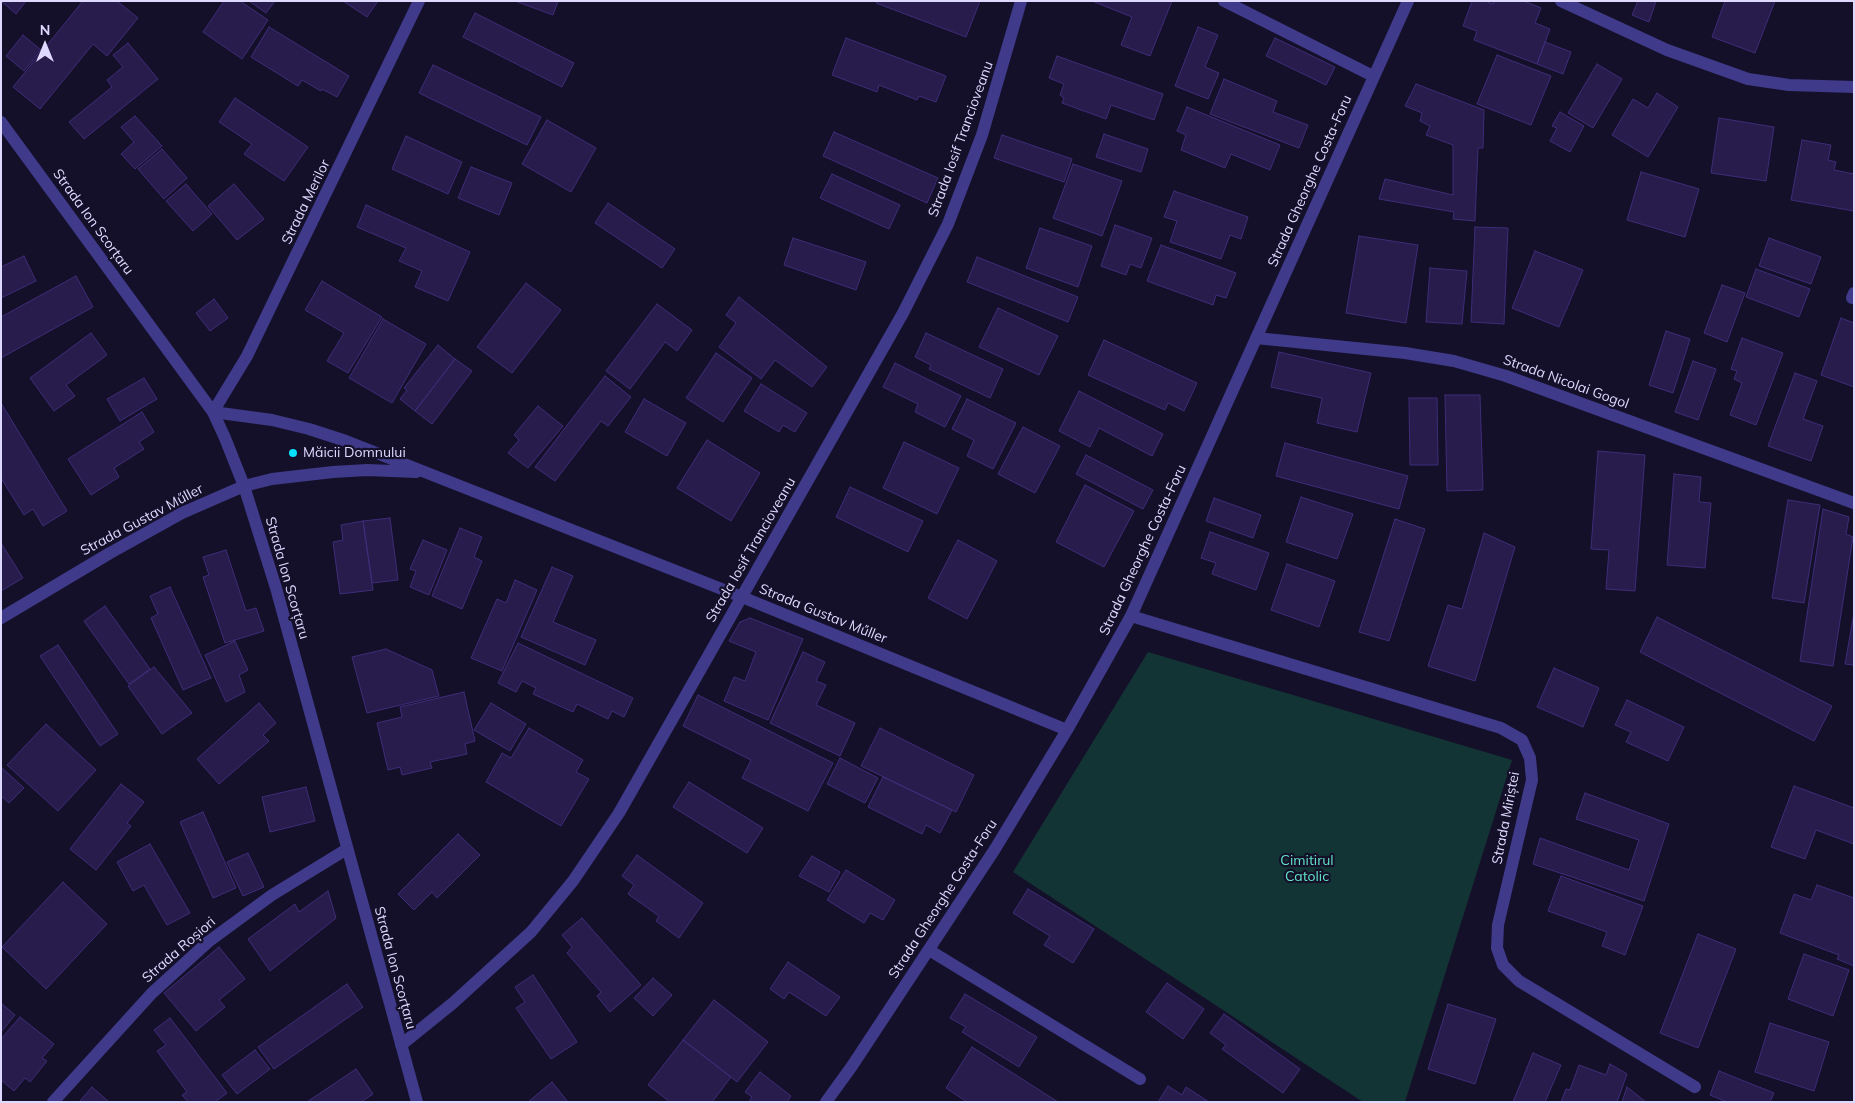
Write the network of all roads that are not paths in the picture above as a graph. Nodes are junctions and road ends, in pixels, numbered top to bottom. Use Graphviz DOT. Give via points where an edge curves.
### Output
graph roads {
  1 [pos="419,1"];
  2 [pos="1022,1"];
  3 [pos="1224,1"];
  4 [pos="1408,1"];
  5 [pos="1561,1"];
  6 [pos="1373,76"];
  7 [pos="1854,87"];
  8 [pos="1,122"];
  9 [pos="1256,338"];
  10 [pos="213,412"];
  11 [pos="427,472"];
  12 [pos="244,486"];
  13 [pos="1854,503"];
  14 [pos="742,597"];
  15 [pos="1131,616"];
  16 [pos="1,618"];
  17 [pos="1067,730"];
  18 [pos="347,849"];
  19 [pos="929,950"];
  20 [pos="401,1045"];
  21 [pos="1140,1079"];
  22 [pos="1695,1087"];
  23 [pos="53,1102"];
  24 [pos="417,1102"];
  25 [pos="826,1102"];
  1 -- 10 [label="street, Strada Merilor" via="247,356"];
  2 -- 14 [label="street, Strada Iosif Trancioveanu" via="982,135 948,224 903,313"];
  3 -- 6 [label="street"];
  4 -- 6 [label="street, Strada Gheorghe Costa-Foru"];
  5 -- 7 [label="street" via="1667,50 1748,79 1789,85"];
  6 -- 9 [label="street, Strada Gheorghe Costa-Foru"];
  8 -- 10 [label="street, Strada Ion Scorțaru"];
  9 -- 13 [label="street, Strada Nicolai Gogol" via="1454,361 1506,376"];
  9 -- 15 [label="street, Strada Gheorghe Costa-Foru"];
  10 -- 11 [label="street, Strada Gustav Műller" via="309,429"];
  10 -- 12 [label="street, Strada Ion Scorțaru"];
  11 -- 12 [label="street, Strada Gustav Műller" via="333,472 272,479"];
  11 -- 14 [label="street, Strada Gustav Műller"];
  12 -- 16 [label="street, Strada Gustav Műller" via="182,513"];
  12 -- 18 [label="street, Strada Ion Scorțaru" via="276,588"];
  14 -- 17 [label="street, Strada Gustav Műller"];
  14 -- 20 [label="street, Strada Iosif Trancioveanu" via="619,813 573,881 531,932"];
  15 -- 17 [label="street, Strada Gheorghe Costa-Foru"];
  15 -- 22 [label="street, Strada Miriștei" via="1502,728 1522,740 1530,758 1532,780 1498,925 1497,948 1504,965 1519,981"];
  17 -- 19 [label="street, Strada Gheorghe Costa-Foru"];
  18 -- 20 [label="street, Strada Ion Scorțaru"];
  18 -- 23 [label="street, Strada Roșiori" via="272,895 208,942 152,993"];
  19 -- 21 [label="street"];
  19 -- 25 [label="street, Strada Gheorghe Costa-Foru"];
  20 -- 24 [label="street, Strada Ion Scorțaru"];
}
